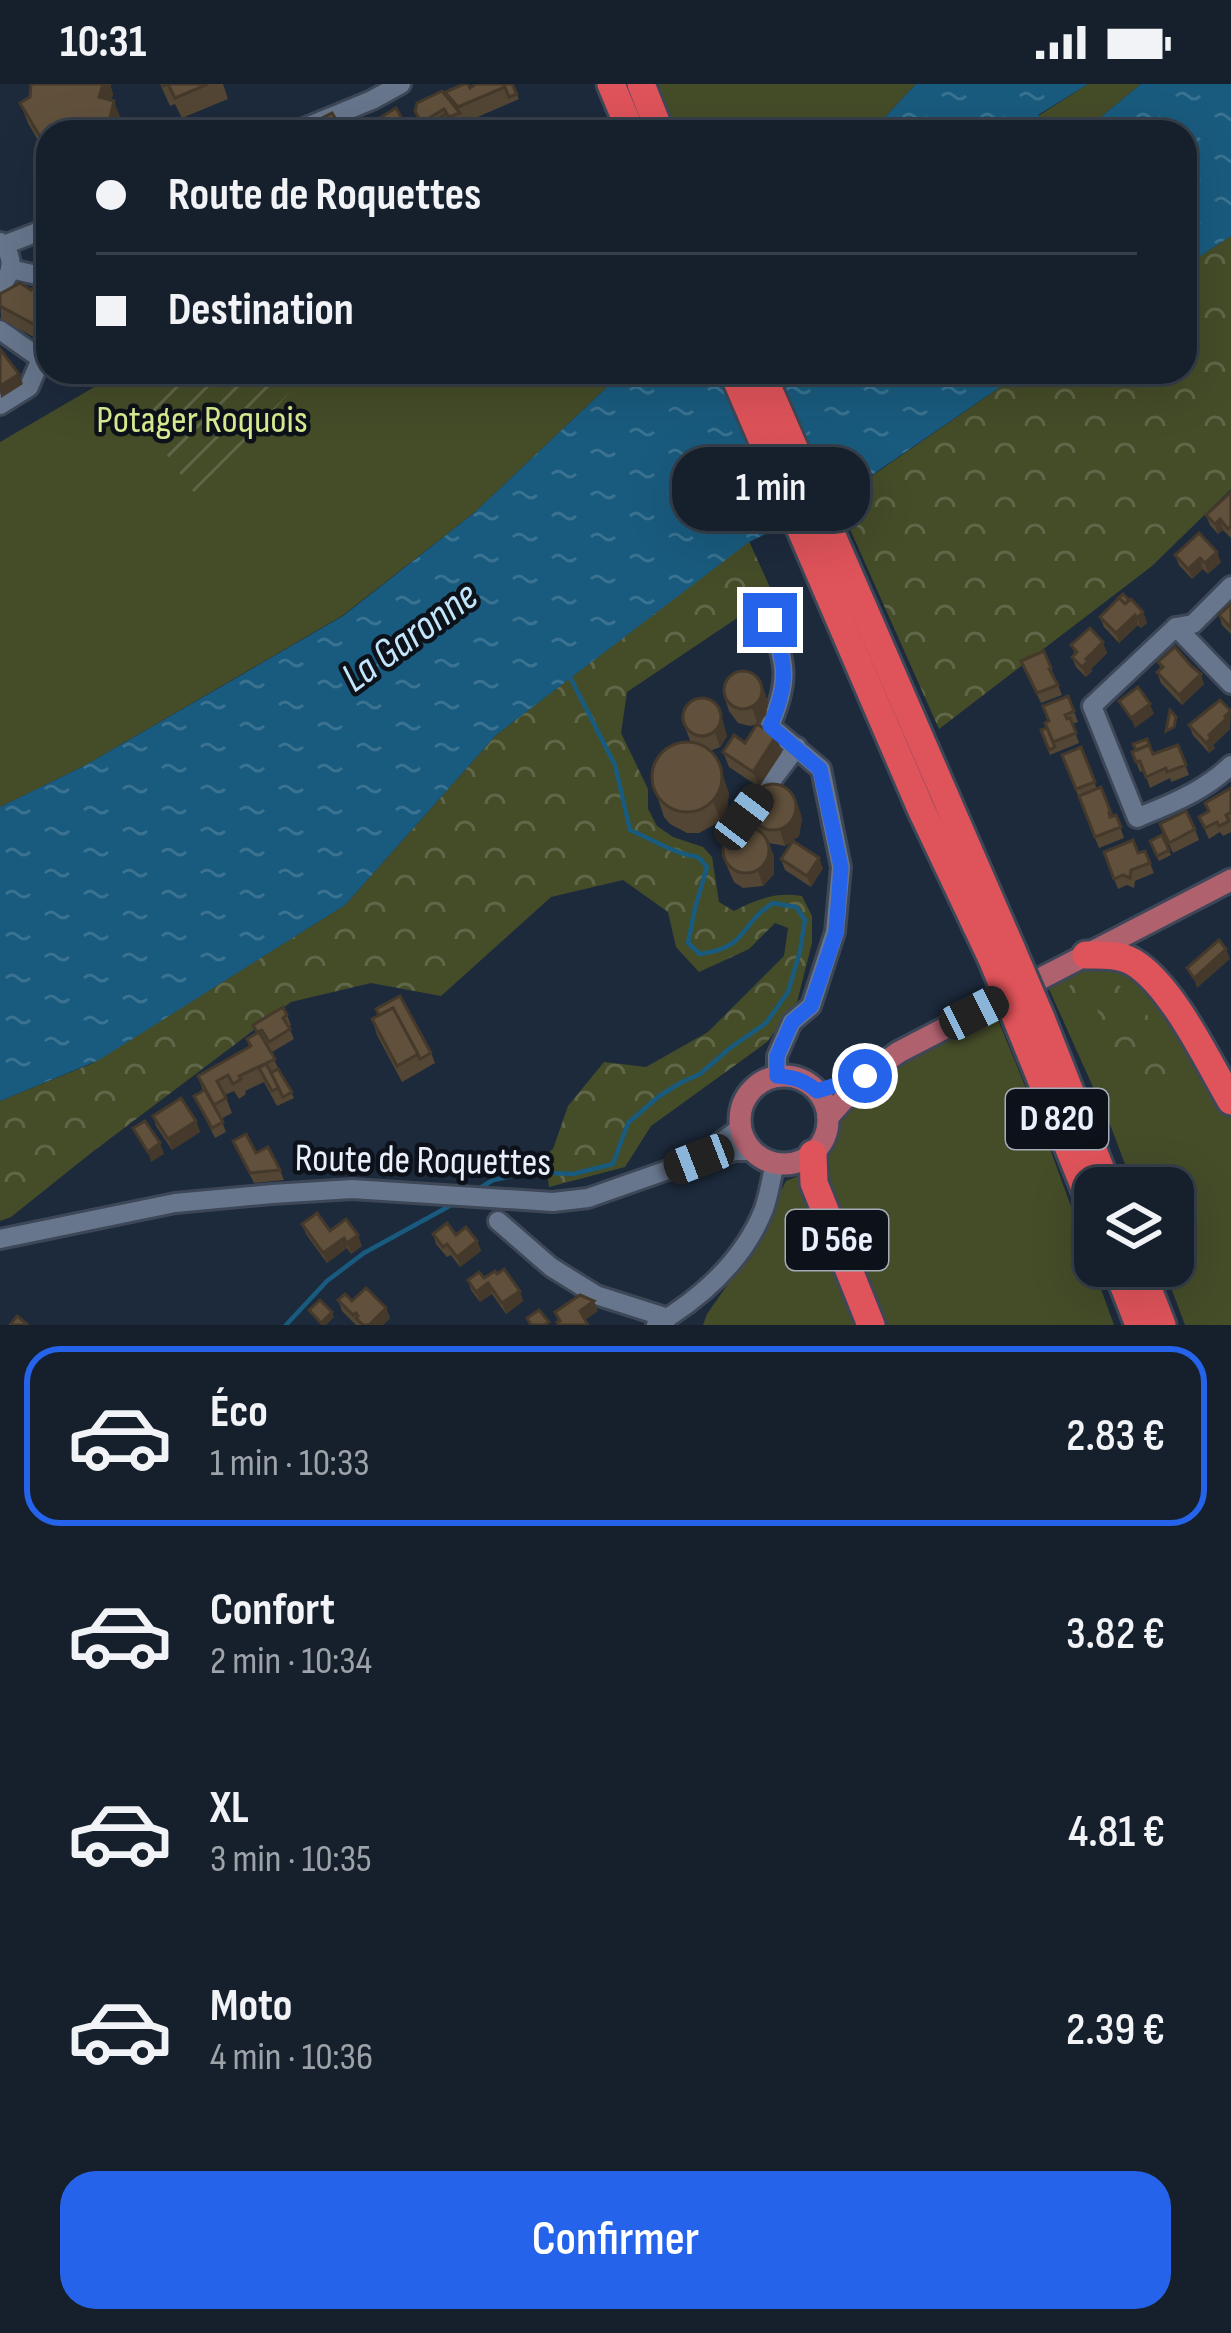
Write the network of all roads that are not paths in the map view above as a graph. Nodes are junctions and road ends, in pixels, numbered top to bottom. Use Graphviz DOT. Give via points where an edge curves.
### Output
graph roads {
  1 [pos="401,84"];
  2 [pos="611,84"];
  3 [pos="641,84"];
  4 [pos="323,120"];
  5 [pos="626,120"];
  6 [pos="655,120"];
  7 [pos="36,232"];
  8 [pos="2,243"];
  9 [pos="10,269"];
  10 [pos="36,275"];
  11 [pos="0,287"];
  12 [pos="0,330"];
  13 [pos="36,352"];
  14 [pos="36,373"];
  15 [pos="738,384"];
  16 [pos="766,384"];
  17 [pos="0,405"];
  18 [pos="1231,586"];
  19 [pos="770,620"];
  20 [pos="1176,627"];
  21 [pos="1231,684"];
  22 [pos="797,747"];
  23 [pos="1231,765"];
  24 [pos="744,817"];
  25 [pos="1231,880"];
  26 [pos="1002,954"];
  27 [pos="1086,955"];
  28 [pos="1030,1022"];
  29 [pos="777,1076"];
  30 [pos="865,1076"];
  31 [pos="817,1091"];
  32 [pos="1231,1101"];
  33 [pos="828,1117"];
  34 [pos="740,1128"];
  35 [pos="752,1151"];
  36 [pos="813,1154"];
  37 [pos="699,1159"];
  38 [pos="775,1164"];
  39 [pos="1079,1167"];
  40 [pos="1098,1167"];
  41 [pos="498,1221"];
  42 [pos="0,1239"];
  43 [pos="1126,1287"];
  44 [pos="1140,1287"];
  45 [pos="662,1322"];
  46 [pos="1142,1323"];
  47 [pos="871,1325"];
  1 -- 4 [label="street"];
  2 -- 5 [label="highway"];
  3 -- 6 [label="highway"];
  7 -- 8 [label="street"];
  8 -- 9 [label="street"];
  9 -- 10 [label="street"];
  9 -- 11 [label="street"];
  12 -- 13 [label="street"];
  14 -- 17 [label="street"];
  15 -- 26 [label="highway, D 820" via="920,809"];
  16 -- 26 [label="highway, D 820" via="947,795"];
  18 -- 20 [label="street" via="1192,624"];
  19 -- 22 [label="street" via="785,663 770,726"];
  20 -- 21 [label="street"];
  20 -- 23 [label="street" via="1093,706 1137,818 1190,796"];
  22 -- 24 [label="street"];
  22 -- 29 [label="street" via="820,769 841,867 836,932 811,1006 792,1022 777,1056"];
  25 -- 27 [label="main road"];
  26 -- 28 [label="highway, D 820, bridge"];
  27 -- 30 [label="main road"];
  27 -- 32 [label="highway" via="1133,962 1168,995"];
  28 -- 39 [label="highway, D 820"];
  28 -- 40 [label="highway, D 820"];
  29 -- 31 [label="main road"];
  29 -- 34 [label="main road" via="744,1100"];
  30 -- 31 [label="main road"];
  30 -- 33 [label="main road"];
  31 -- 33 [label="main road"];
  33 -- 36 [label="main road"];
  34 -- 35 [label="main road"];
  34 -- 37 [label="street, Route de Roquettes"];
  35 -- 37 [label="street, Route de Roquettes"];
  35 -- 38 [label="main road"];
  36 -- 38 [label="main road"];
  36 -- 47 [label="highway, D 56e" via="814,1183"];
  37 -- 42 [label="street, Route de Roquettes" via="588,1198 352,1189 175,1203"];
  38 -- 45 [label="street" via="764,1209 733,1263"];
  41 -- 45 [label="street" via="596,1295"];
  43 -- 46 [label="highway"];
  44 -- 46 [label="highway"];
}
